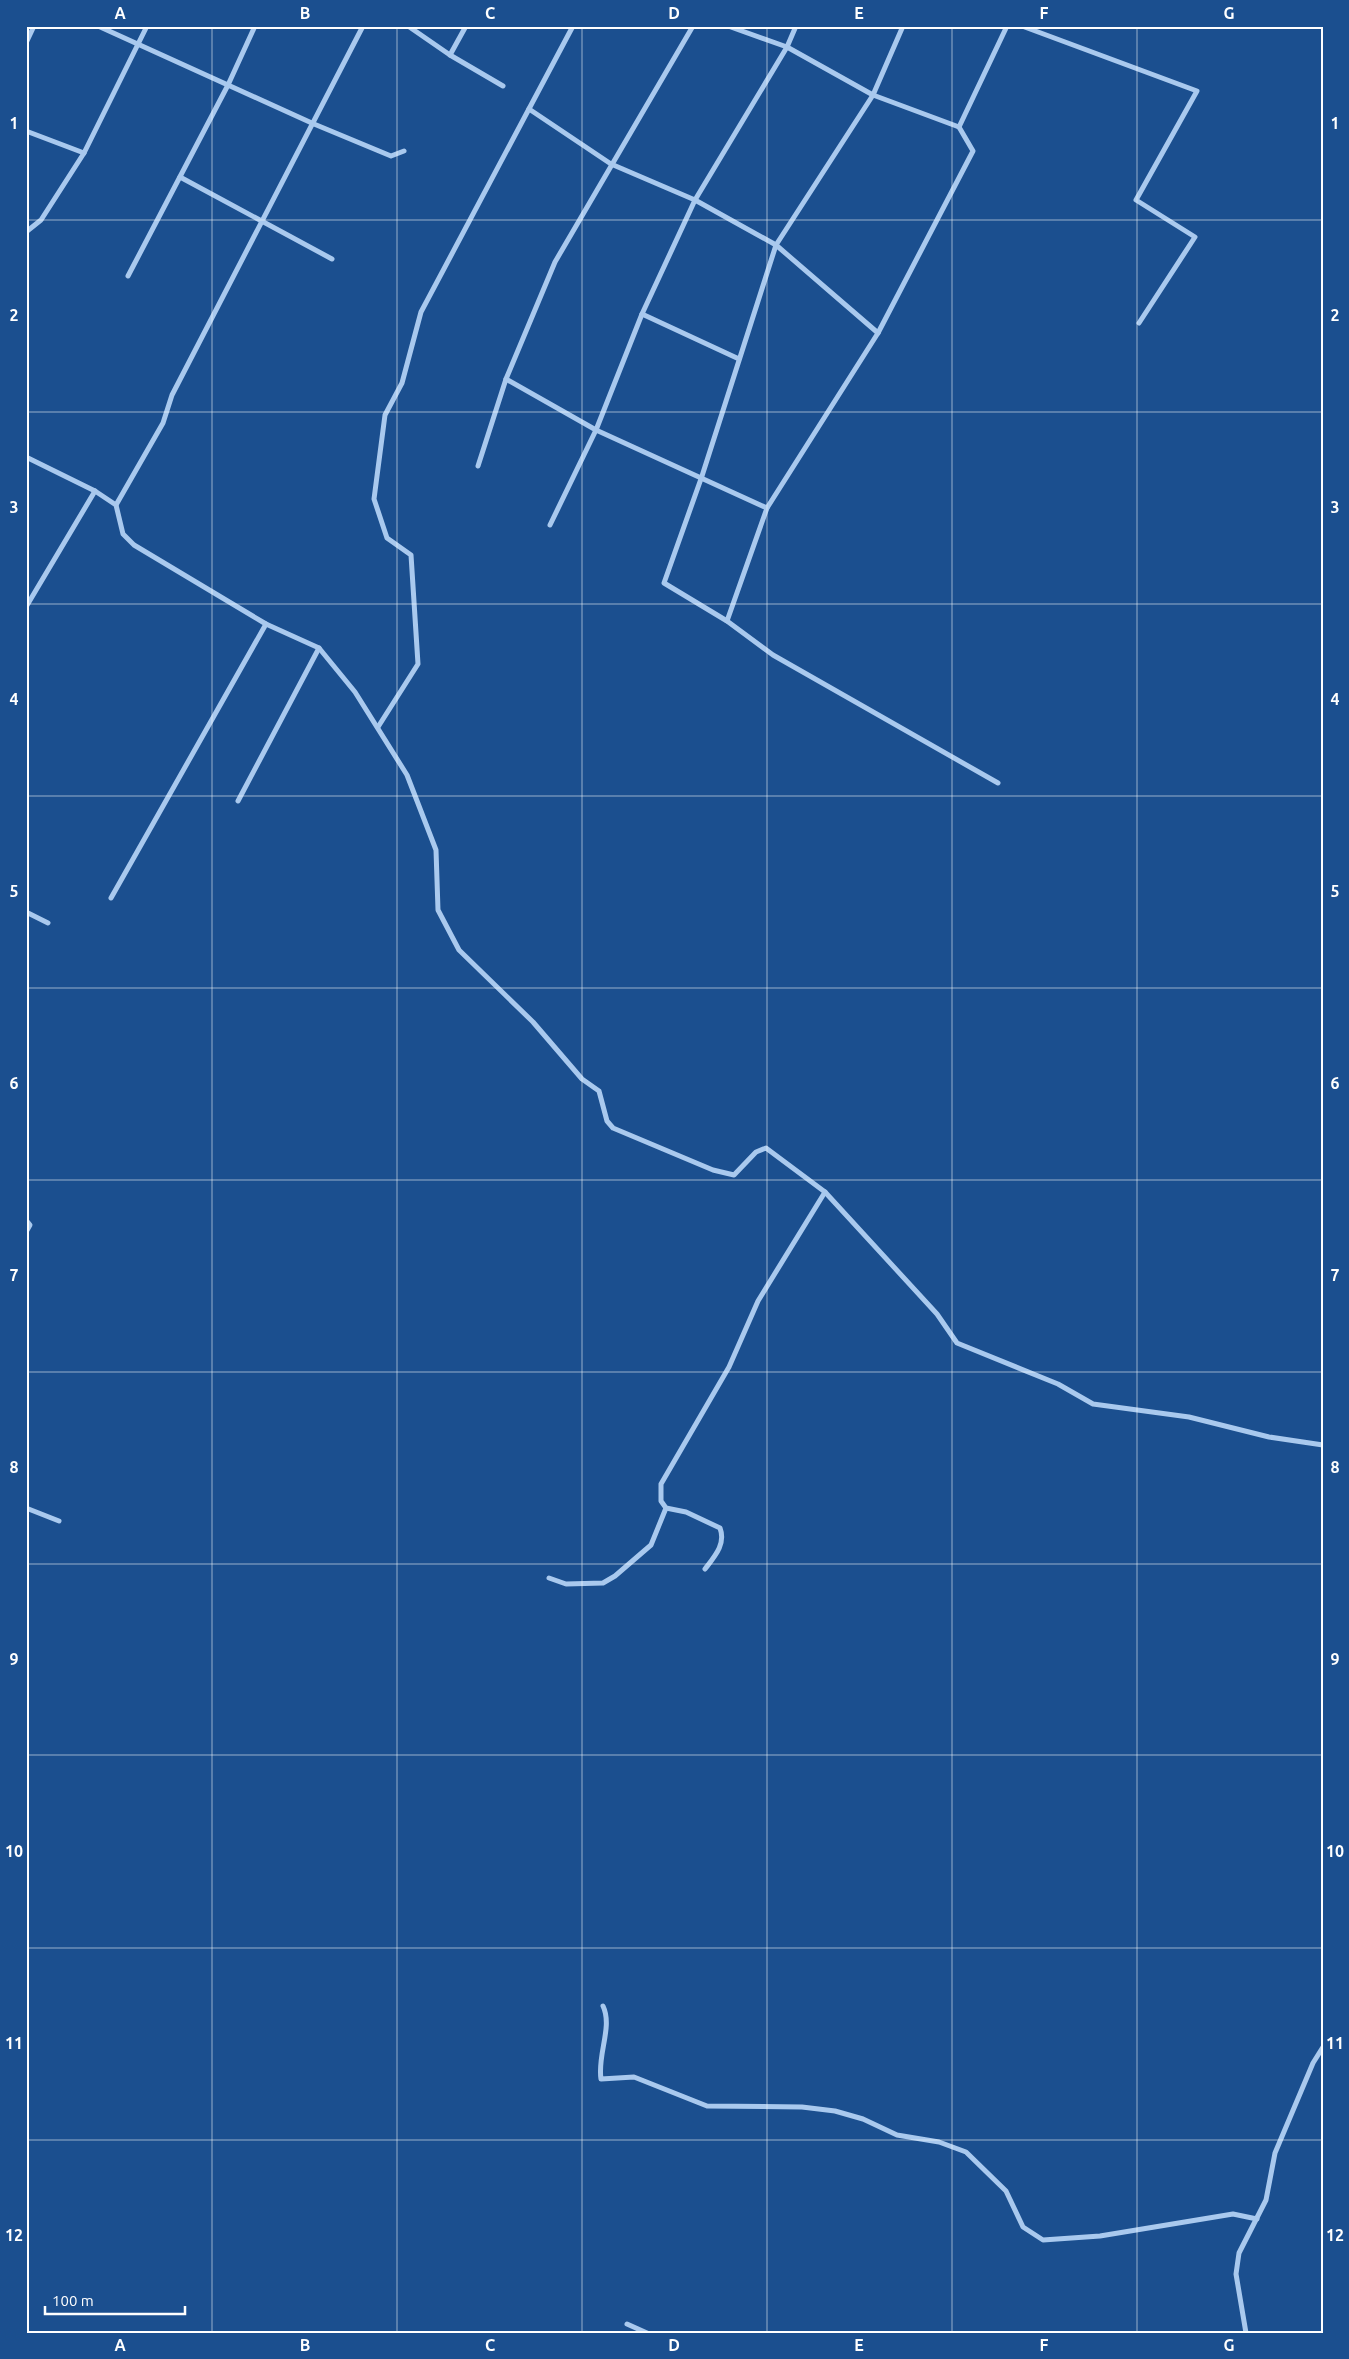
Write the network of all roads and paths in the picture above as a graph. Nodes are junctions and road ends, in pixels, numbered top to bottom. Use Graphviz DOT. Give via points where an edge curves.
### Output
graph roads {
  1 [pos="34,26"];
  2 [pos="98,26"];
  3 [pos="147,26"];
  4 [pos="256,26"];
  5 [pos="363,26"];
  6 [pos="408,26"];
  7 [pos="466,26"];
  8 [pos="573,26"];
  9 [pos="693,26"];
  10 [pos="728,26"];
  11 [pos="796,26"];
  12 [pos="903,26"];
  13 [pos="1007,26"];
  14 [pos="1022,26"];
  15 [pos="26,43"];
  16 [pos="139,43"];
  17 [pos="787,47"];
  18 [pos="450,55"];
  19 [pos="228,85"];
  20 [pos="503,86"];
  21 [pos="873,95"];
  22 [pos="529,109"];
  23 [pos="314,124"];
  24 [pos="959,127"];
  25 [pos="26,131"];
  26 [pos="404,150"];
  27 [pos="84,154"];
  28 [pos="611,164"];
  29 [pos="180,177"];
  30 [pos="695,200"];
  31 [pos="262,222"];
  32 [pos="26,232"];
  33 [pos="776,244"];
  34 [pos="332,259"];
  35 [pos="128,276"];
  36 [pos="642,314"];
  37 [pos="1139,323"];
  38 [pos="878,332"];
  39 [pos="739,359"];
  40 [pos="506,379"];
  41 [pos="596,430"];
  42 [pos="26,457"];
  43 [pos="478,466"];
  44 [pos="702,476"];
  45 [pos="95,491"];
  46 [pos="116,505"];
  47 [pos="767,508"];
  48 [pos="550,525"];
  49 [pos="26,607"];
  50 [pos="727,621"];
  51 [pos="266,624"];
  52 [pos="319,648"];
  53 [pos="378,727"];
  54 [pos="998,783"];
  55 [pos="238,801"];
  56 [pos="111,898"];
  57 [pos="26,912"];
  58 [pos="48,924"];
  59 [pos="825,1192"];
  60 [pos="26,1220"];
  61 [pos="26,1232"];
  62 [pos="1323,1445"];
  63 [pos="26,1508"];
  64 [pos="666,1508"];
  65 [pos="59,1521"];
  66 [pos="705,1569"];
  67 [pos="549,1578"];
  68 [pos="603,2006"];
  69 [pos="1323,2048"];
  70 [pos="1257,2219"];
  71 [pos="627,2324"];
  72 [pos="647,2333"];
  73 [pos="1246,2333"];
  1 -- 15 [label="street"];
  2 -- 16 [label="street"];
  3 -- 16 [label="street"];
  4 -- 19 [label="street"];
  5 -- 23 [label="street"];
  6 -- 18 [label="street"];
  7 -- 18 [label="street"];
  8 -- 22 [label="street"];
  9 -- 28 [label="street"];
  10 -- 17 [label="street"];
  11 -- 17 [label="street"];
  12 -- 21 [label="street"];
  13 -- 24 [label="street"];
  14 -- 37 [label="street" via="1197,91 1136,200 1195,237"];
  16 -- 19 [label="street"];
  16 -- 27 [label="street"];
  17 -- 21 [label="street"];
  17 -- 30 [label="street"];
  18 -- 20 [label="street"];
  19 -- 23 [label="street"];
  19 -- 29 [label="street"];
  21 -- 24 [label="street"];
  21 -- 33 [label="street"];
  22 -- 28 [label="street"];
  22 -- 53 [label="street" via="421,312 402,383 385,415 374,499 387,538 411,556 418,664"];
  23 -- 26 [label="street" via="391,156"];
  23 -- 31 [label="street"];
  24 -- 38 [label="street" via="973,151"];
  25 -- 27 [label="street"];
  27 -- 32 [label="street" via="41,220"];
  28 -- 30 [label="street"];
  28 -- 40 [label="street" via="555,262"];
  29 -- 31 [label="street"];
  29 -- 35 [label="street"];
  30 -- 33 [label="street"];
  30 -- 36 [label="street"];
  31 -- 34 [label="street"];
  31 -- 46 [label="street" via="172,395 163,423"];
  33 -- 38 [label="street"];
  33 -- 39 [label="street"];
  36 -- 39 [label="street"];
  36 -- 41 [label="street"];
  38 -- 47 [label="street"];
  39 -- 44 [label="street"];
  40 -- 41 [label="street"];
  40 -- 43 [label="street"];
  41 -- 44 [label="street"];
  41 -- 48 [label="street"];
  42 -- 45 [label="street"];
  44 -- 47 [label="street"];
  44 -- 50 [label="street" via="664,583"];
  45 -- 46 [label="street"];
  45 -- 49 [label="street"];
  46 -- 51 [label="street" via="123,534 134,546"];
  47 -- 50 [label="street"];
  50 -- 54 [label="street" via="773,655"];
  51 -- 52 [label="street"];
  51 -- 56 [label="street"];
  52 -- 53 [label="street" via="355,692"];
  52 -- 55 [label="street"];
  53 -- 59 [label="street" via="407,775 436,850 438,910 459,950 533,1022 582,1079 599,1091 607,1121 614,1128 713,1170 734,1175 756,1152 766,1148"];
  57 -- 58 [label="street"];
  59 -- 62 [label="street" via="937,1314 957,1344 1058,1384 1093,1404 1189,1417 1269,1437"];
  59 -- 64 [label="street" via="758,1301 730,1367 661,1484 661,1501"];
  60 -- 61 [label="street" via="30,1225"];
  63 -- 65 [label="street"];
  64 -- 66 [label="street" via="686,1512 720,1528 723,1536 721,1546"];
  64 -- 67 [label="street" via="651,1545 624,1570 603,1583 566,1584"];
  68 -- 70 [label="street" via="608,2016 598,2066 601,2079 634,2077 707,2106 802,2107 835,2111 863,2119 897,2135 939,2142 966,2152 1006,2191 1023,2227 1043,2240 1100,2236 1233,2214"];
  69 -- 70 [label="street" via="1313,2063 1275,2153 1266,2200"];
  70 -- 73 [label="street" via="1239,2254 1236,2274"];
  71 -- 72 [label="street"];
}
